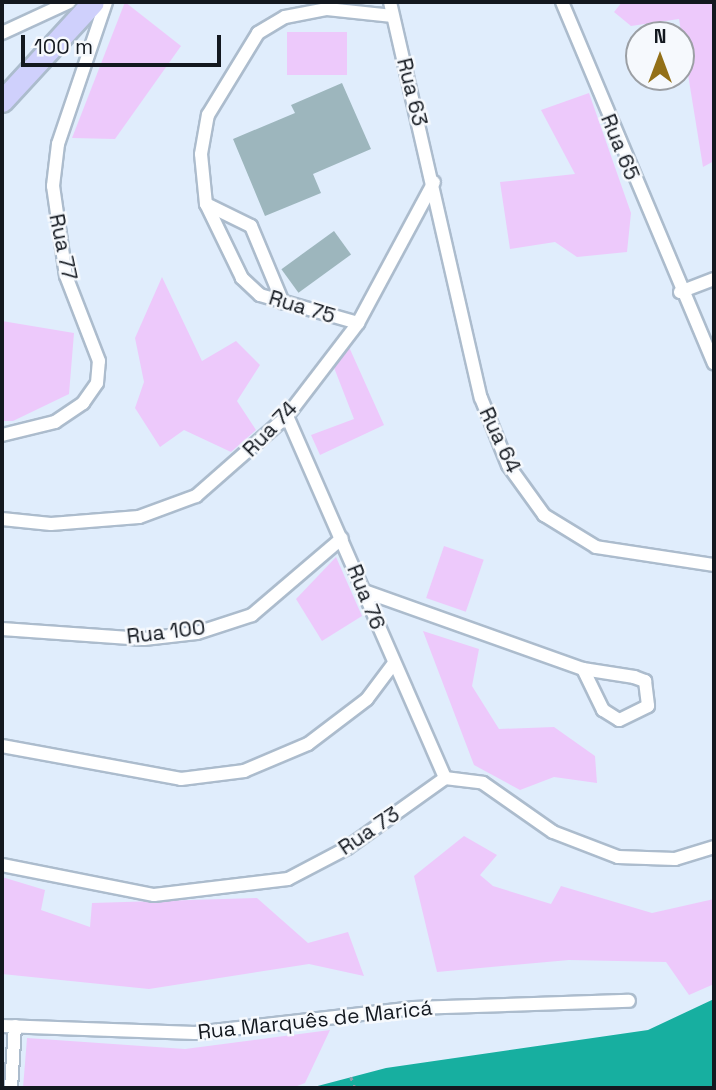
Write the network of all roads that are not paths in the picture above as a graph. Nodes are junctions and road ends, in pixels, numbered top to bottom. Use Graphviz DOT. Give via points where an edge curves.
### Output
graph roads {
  1 [pos="69,2"];
  2 [pos="93,2"];
  3 [pos="106,2"];
  4 [pos="390,2"];
  5 [pos="562,2"];
  6 [pos="393,16"];
  7 [pos="2,33"];
  8 [pos="2,101"];
  9 [pos="434,182"];
  10 [pos="206,204"];
  11 [pos="714,279"];
  12 [pos="680,292"];
  13 [pos="283,303"];
  14 [pos="358,323"];
  15 [pos="714,363"];
  16 [pos="287,416"];
  17 [pos="2,435"];
  18 [pos="2,519"];
  19 [pos="342,538"];
  20 [pos="714,565"];
  21 [pos="363,591"];
  22 [pos="2,629"];
  23 [pos="394,663"];
  24 [pos="583,669"];
  25 [pos="2,746"];
  26 [pos="445,778"];
  27 [pos="714,847"];
  28 [pos="2,864"];
  29 [pos="629,1001"];
  30 [pos="2,1026"];
  31 [pos="15,1026"];
  32 [pos="11,1088"];
  1 -- 7 [label="street"];
  2 -- 8 [label="main road"];
  3 -- 17 [label="street, Rua 77" via="58,144 53,186 66,276 99,361 97,383 83,403 55,422"];
  4 -- 6 [label="street, Rua 63"];
  5 -- 12 [label="street, Rua 65"];
  6 -- 9 [label="street, Rua 63"];
  6 -- 10 [label="street, Rua 75" via="327,9 285,17 258,33 208,115 201,154"];
  9 -- 14 [label="street, Rua 74"];
  9 -- 20 [label="street, Rua 64" via="481,398 508,465 544,515 596,547"];
  10 -- 13 [label="street, Rua 75" via="242,278"];
  10 -- 13 [label="street" via="251,226"];
  11 -- 12 [label="street"];
  12 -- 15 [label="street, Rua 65"];
  13 -- 14 [label="street, Rua 75"];
  14 -- 16 [label="street, Rua 74"];
  16 -- 18 [label="street, Rua 74" via="196,496 139,517 51,524"];
  16 -- 19 [label="street, Rua 76"];
  19 -- 21 [label="street, Rua 76"];
  19 -- 22 [label="street, Rua 100" via="251,615 197,633 144,639"];
  21 -- 23 [label="street, Rua 76"];
  21 -- 24 [label="street"];
  23 -- 25 [label="street" via="367,699 308,744 244,771 181,779"];
  23 -- 26 [label="street, Rua 76"];
  24 -- 24 [label="street" via="603,710 619,720 648,706 645,681"];
  26 -- 27 [label="street" via="483,783 553,832 618,857 675,859"];
  26 -- 28 [label="street, Rua 73" via="347,848 288,879 200,894 132,894"];
  29 -- 31 [label="street, Rua Marquês de Maricá" via="413,1008 195,1034"];
  30 -- 31 [label="street, Rua Marquês de Maricá"];
  31 -- 32 [label="street"];
}
